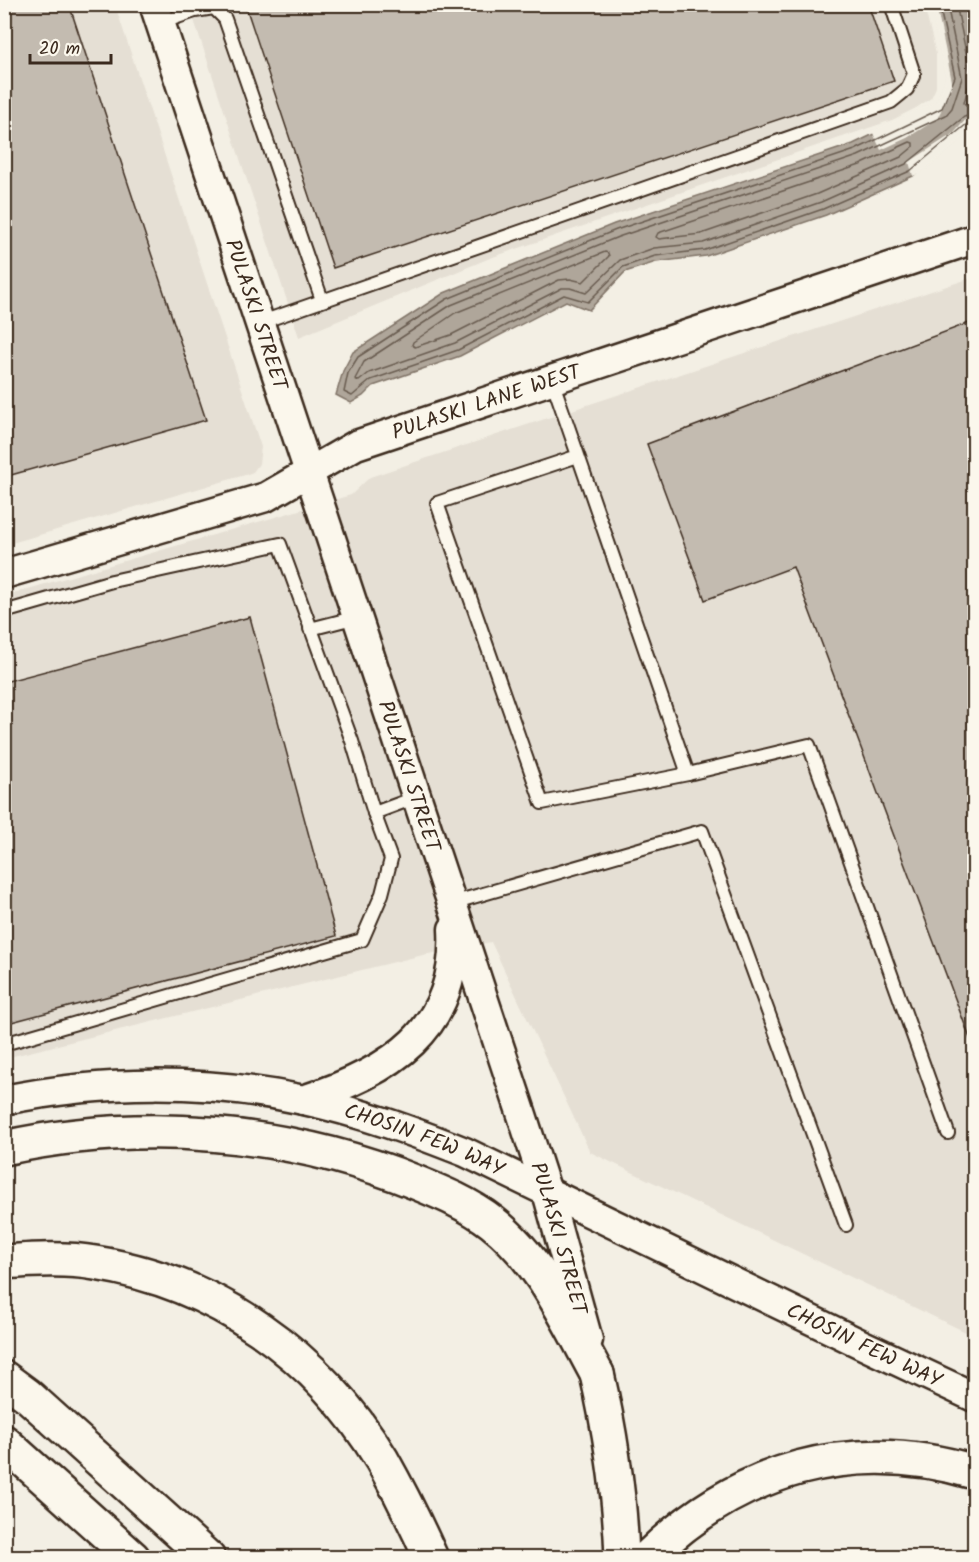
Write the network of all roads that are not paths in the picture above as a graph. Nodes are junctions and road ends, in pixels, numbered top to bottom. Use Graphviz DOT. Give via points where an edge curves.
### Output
graph roads {
  1 [pos="891,4"];
  2 [pos="157,14"];
  3 [pos="975,239"];
  4 [pos="322,300"];
  5 [pos="260,322"];
  6 [pos="552,380"];
  7 [pos="578,456"];
  8 [pos="309,473"];
  9 [pos="4,574"];
  10 [pos="4,612"];
  11 [pos="357,617"];
  12 [pos="310,628"];
  13 [pos="688,774"];
  14 [pos="417,797"];
  15 [pos="374,813"];
  16 [pos="452,903"];
  17 [pos="4,1044"];
  18 [pos="4,1100"];
  19 [pos="303,1100"];
  20 [pos="948,1133"];
  21 [pos="4,1148"];
  22 [pos="547,1192"];
  23 [pos="846,1225"];
  24 [pos="4,1262"];
  25 [pos="597,1374"];
  26 [pos="4,1378"];
  27 [pos="975,1397"];
  28 [pos="4,1442"];
  29 [pos="975,1472"];
  30 [pos="658,1547"];
  31 [pos="133,1557"];
  32 [pos="208,1557"];
  33 [pos="431,1557"];
  34 [pos="622,1557"];
  1 -- 4 [label="lane" via="914,74 907,88 891,102"];
  2 -- 4 [label="lane" via="214,8 225,19"];
  2 -- 5 [label="street, PULASKI STREET"];
  3 -- 6 [label="street, PULASKI LANE WEST"];
  4 -- 5 [label="lane"];
  5 -- 8 [label="street, PULASKI STREET"];
  6 -- 7 [label="lane"];
  6 -- 8 [label="street, PULASKI LANE WEST" via="356,445"];
  7 -- 13 [label="lane"];
  7 -- 13 [label="lane" via="437,503 542,803"];
  8 -- 9 [label="street, PULASKI LANE WEST" via="266,497"];
  8 -- 11 [label="street, PULASKI STREET"];
  10 -- 12 [label="lane" via="112,581 280,544"];
  11 -- 12 [label="lane"];
  11 -- 14 [label="street, PULASKI STREET"];
  12 -- 15 [label="lane"];
  13 -- 20 [label="lane" via="810,745"];
  14 -- 15 [label="lane"];
  14 -- 16 [label="street, PULASKI STREET"];
  15 -- 17 [label="lane" via="391,859 382,894 362,940"];
  16 -- 19 [label="street" via="454,948 450,976 429,1025 388,1062 338,1089"];
  16 -- 22 [label="street, PULASKI STREET"];
  16 -- 23 [label="lane" via="702,831"];
  18 -- 19 [label="street, CHOSIN FEW WAY" via="133,1085 190,1086"];
  19 -- 22 [label="street, CHOSIN FEW WAY" via="413,1131"];
  21 -- 25 [label="highway" via="81,1135 187,1133 294,1145 397,1175 468,1206 512,1240 552,1292"];
  22 -- 25 [label="street, PULASKI STREET"];
  22 -- 27 [label="street, CHOSIN FEW WAY"];
  24 -- 33 [label="highway" via="50,1259 137,1272 220,1303 259,1327 323,1382 351,1416 381,1459"];
  25 -- 34 [label="highway, PULASKI STREET" via="617,1478"];
  26 -- 32 [label="highway"];
  28 -- 31 [label="highway"];
  29 -- 30 [label="highway" via="915,1458 842,1459 805,1465 734,1492 701,1512"];
}
